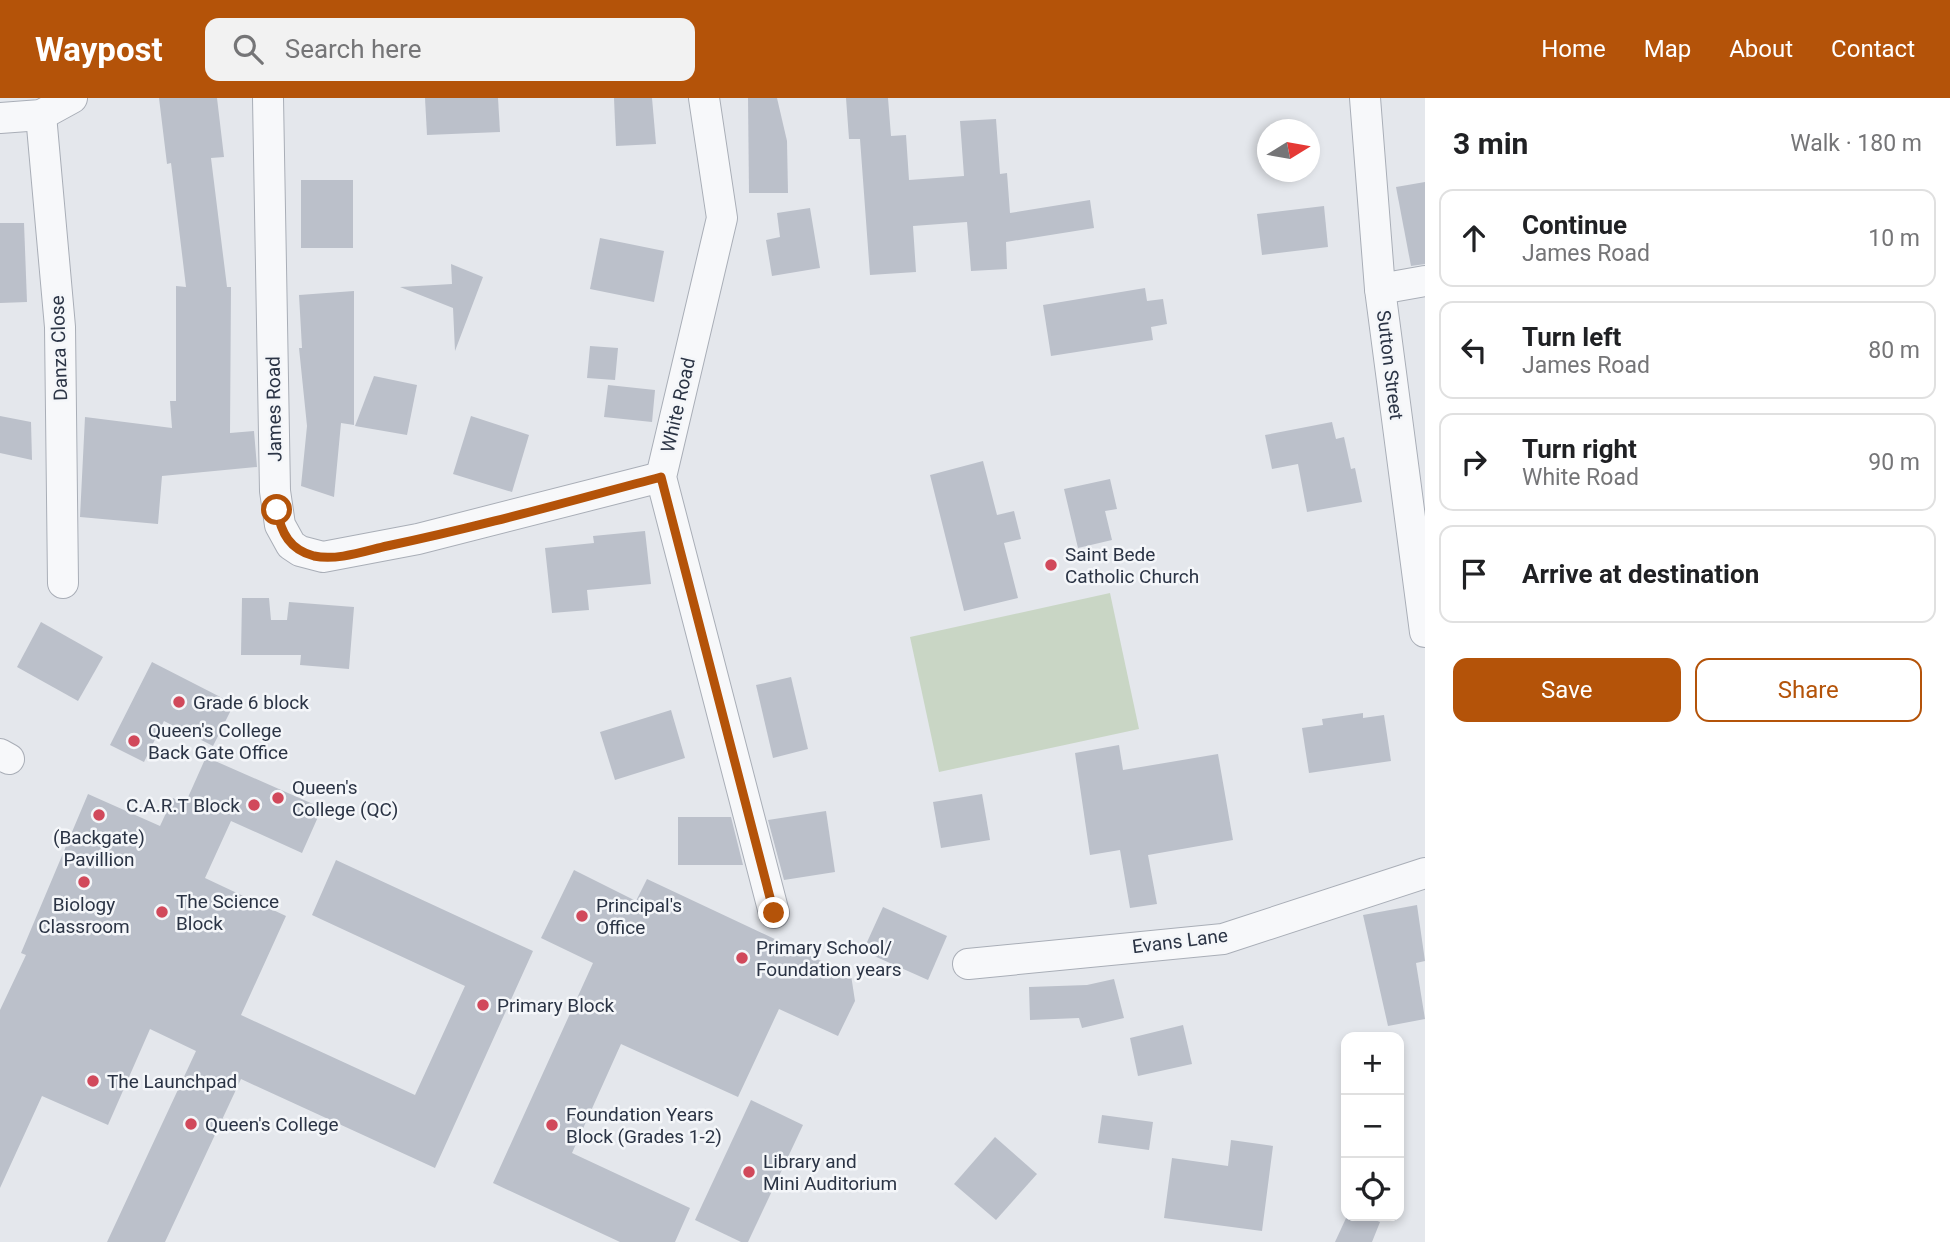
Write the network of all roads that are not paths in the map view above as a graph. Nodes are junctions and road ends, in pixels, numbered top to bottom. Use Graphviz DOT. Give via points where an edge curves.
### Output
graph roads {
  1 [pos="72,98"];
  2 [pos="268,98"];
  3 [pos="704,98"];
  4 [pos="1365,98"];
  5 [pos="41,114"];
  6 [pos="0,118"];
  7 [pos="1425,281"];
  8 [pos="1380,289"];
  9 [pos="661,477"];
  10 [pos="63,583"];
  11 [pos="1425,632"];
  12 [pos="1425,873"];
  13 [pos="774,913"];
  14 [pos="968,964"];
  1 -- 5 [label="street"];
  2 -- 9 [label="street, James Road" via="275,492 280,526 291,545 313,556 335,557"];
  3 -- 9 [label="street, White Road" via="722,218"];
  4 -- 8 [label="street, Sutton Street"];
  5 -- 6 [label="street"];
  5 -- 10 [label="street, Danza Close" via="60,327"];
  7 -- 8 [label="street"];
  8 -- 11 [label="street, Sutton Street"];
  9 -- 13 [label="street, White Road"];
  12 -- 14 [label="street, Evans Lane" via="1223,939"];
}
